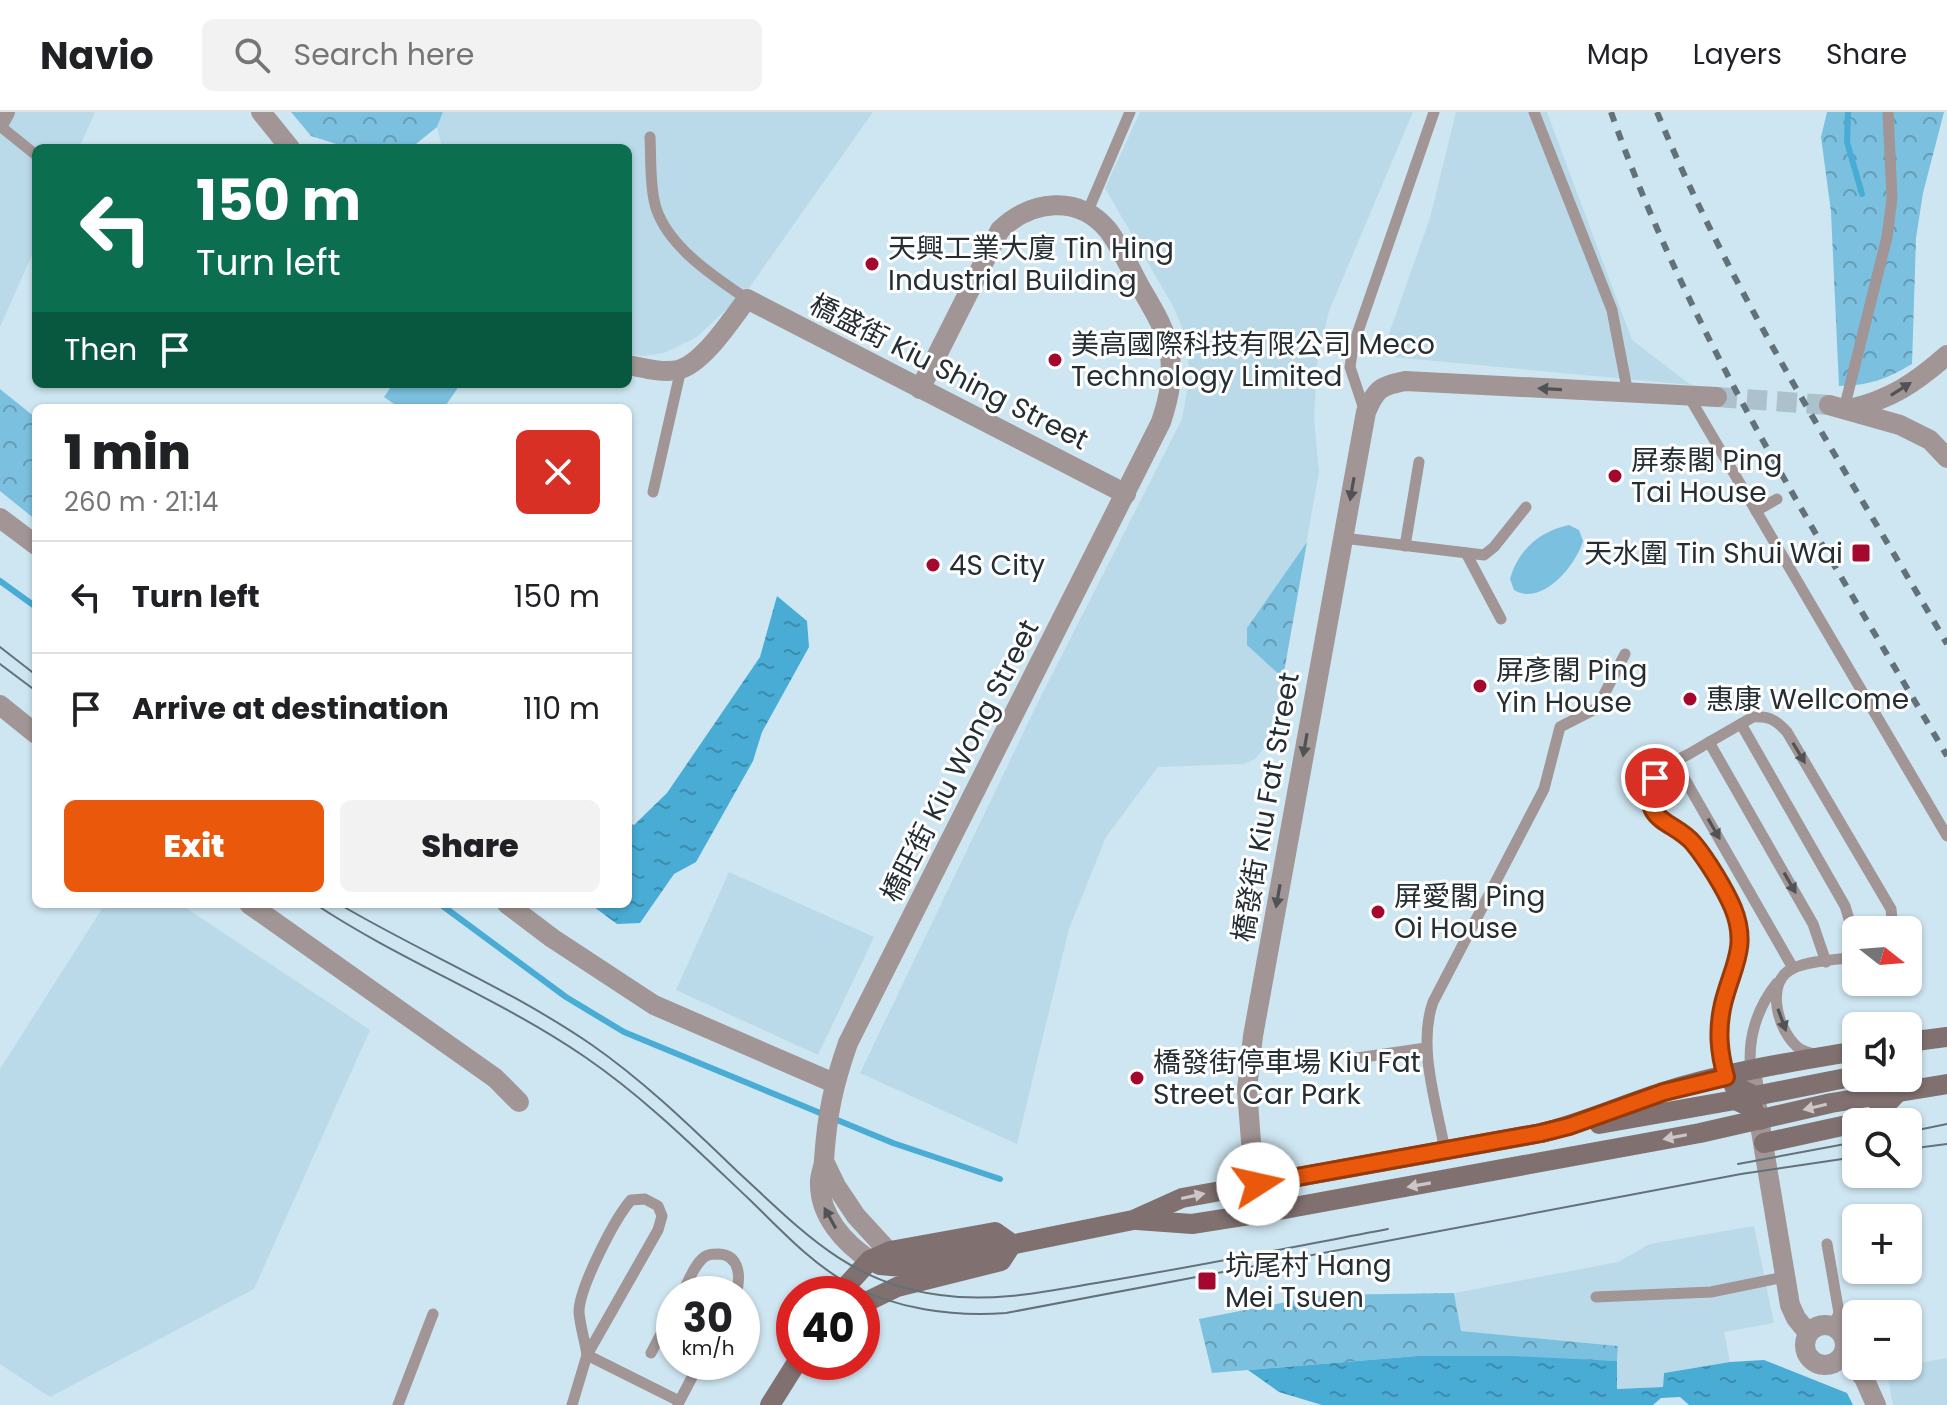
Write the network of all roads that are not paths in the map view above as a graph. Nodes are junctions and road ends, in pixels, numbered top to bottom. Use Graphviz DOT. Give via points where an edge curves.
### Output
graph roads {
  1 [pos="5,112"];
  2 [pos="261,112"];
  3 [pos="1130,112"];
  4 [pos="1434,112"];
  5 [pos="1534,112"];
  6 [pos="1888,112"];
  7 [pos="0,123"];
  8 [pos="650,137"];
  9 [pos="287,144"];
  10 [pos="32,151"];
  11 [pos="1087,213"];
  12 [pos="747,299"];
  13 [pos="1947,355"];
  14 [pos="632,366"];
  15 [pos="681,369"];
  16 [pos="920,389"];
  17 [pos="1628,394"];
  18 [pos="1688,395"];
  19 [pos="1717,397"];
  20 [pos="1840,408"];
  21 [pos="1366,412"];
  22 [pos="1947,458"];
  23 [pos="1419,462"];
  24 [pos="653,492"];
  25 [pos="1126,494"];
  26 [pos="1777,499"];
  27 [pos="1526,507"];
  28 [pos="1756,511"];
  29 [pos="0,518"];
  30 [pos="1343,538"];
  31 [pos="32,542"];
  32 [pos="1405,546"];
  33 [pos="1466,553"];
  34 [pos="1501,619"];
  35 [pos="1625,654"];
  36 [pos="0,705"];
  37 [pos="1741,724"];
  38 [pos="32,731"];
  39 [pos="1709,742"];
  40 [pos="1675,762"];
  41 [pos="1947,836"];
  42 [pos="255,908"];
  43 [pos="512,908"];
  44 [pos="1848,916"];
  45 [pos="1893,916"];
  46 [pos="1842,959"];
  47 [pos="1826,962"];
  48 [pos="1793,968"];
  49 [pos="1783,976"];
  50 [pos="1947,1031"];
  51 [pos="1947,1037"];
  52 [pos="1922,1039"];
  53 [pos="1922,1040"];
  54 [pos="1426,1048"];
  55 [pos="1842,1053"];
  56 [pos="1822,1057"];
  57 [pos="1357,1058"];
  58 [pos="1751,1071"];
  59 [pos="1726,1077"];
  60 [pos="1842,1079"];
  61 [pos="1947,1084"];
  62 [pos="1922,1088"];
  63 [pos="833,1089"];
  64 [pos="1898,1092"];
  65 [pos="1745,1098"];
  66 [pos="519,1102"];
  67 [pos="1883,1108"];
  68 [pos="1756,1121"];
  69 [pos="1569,1126"];
  70 [pos="1842,1126"];
  71 [pos="1764,1143"];
  72 [pos="1445,1151"];
  73 [pos="824,1161"];
  74 [pos="1258,1184"];
  75 [pos="1262,1213"];
  76 [pos="1133,1220"];
  77 [pos="1012,1244"];
  78 [pos="1827,1244"];
  79 [pos="870,1260"];
  80 [pos="900,1267"];
  81 [pos="692,1276"];
  82 [pos="739,1276"];
  83 [pos="855,1276"];
  84 [pos="1784,1277"];
  85 [pos="880,1294"];
  86 [pos="1596,1297"];
  87 [pos="433,1314"];
  88 [pos="1833,1326"];
  89 [pos="1808,1333"];
  90 [pos="1842,1335"];
  91 [pos="656,1343"];
  92 [pos="651,1353"];
  93 [pos="587,1355"];
  94 [pos="1842,1357"];
  95 [pos="690,1380"];
  96 [pos="786,1380"];
  97 [pos="1865,1380"];
  98 [pos="678,1403"];
  99 [pos="398,1405"];
  100 [pos="572,1405"];
  101 [pos="770,1405"];
  102 [pos="1876,1405"];
  1 -- 7 [label="street"];
  2 -- 9 [label="street"];
  3 -- 11 [label="lane"];
  4 -- 21 [label="lane" via="1353,346 1350,367"];
  5 -- 17 [label="lane" via="1612,310"];
  6 -- 20 [label="lane" via="1892,198 1887,237"];
  7 -- 10 [label="lane"];
  8 -- 12 [label="lane" via="654,203 674,240"];
  11 -- 16 [label="street" via="1040,205 1000,230"];
  11 -- 25 [label="street, 橋旺街 Kiu Wong Street" via="1109,232 1162,325 1169,349 1169,399"];
  12 -- 15 [label="street" via="700,357"];
  12 -- 16 [label="street, 橋盛街 Kiu Shing Street"];
  20 -- 13 [label="street, one-way" via="1896,394"];
  14 -- 15 [label="street"];
  15 -- 24 [label="lane"];
  16 -- 25 [label="street, 橋盛街 Kiu Shing Street"];
  17 -- 18 [label="street"];
  17 -- 21 [label="street, one-way" via="1405,381 1383,385"];
  18 -- 19 [label="street"];
  18 -- 28 [label="lane"];
  20 -- 22 [label="street" via="1900,425 1930,440"];
  21 -- 30 [label="street, 橋發街 Kiu Fat Street, one-way"];
  23 -- 32 [label="lane"];
  25 -- 63 [label="street, 橋旺街 Kiu Wong Street" via="848,1043"];
  26 -- 28 [label="lane"];
  27 -- 33 [label="lane" via="1484,555"];
  28 -- 41 [label="lane"];
  29 -- 31 [label="street"];
  30 -- 32 [label="lane"];
  30 -- 74 [label="street, 橋發街 Kiu Fat Street, one-way" via="1247,1089"];
  32 -- 33 [label="lane"];
  33 -- 34 [label="lane"];
  35 -- 54 [label="lane" via="1597,708 1560,727 1544,789 1433,1002"];
  36 -- 38 [label="street"];
  37 -- 39 [label="lane"];
  37 -- 44 [label="lane"];
  37 -- 45 [label="lane, one-way" via="1766,717 1787,732"];
  39 -- 40 [label="lane"];
  39 -- 47 [label="lane, one-way" via="1813,924"];
  40 -- 48 [label="lane, one-way"];
  40 -- 59 [label="lane" via="1655,778 1653,810 1694,844 1738,924 1737,964 1719,1025"];
  42 -- 66 [label="street" via="495,1078"];
  43 -- 63 [label="street" via="654,1005"];
  46 -- 47 [label="lane"];
  47 -- 48 [label="lane"];
  48 -- 49 [label="lane"];
  49 -- 56 [label="lane, one-way" via="1778,991 1781,1024 1799,1048"];
  49 -- 58 [label="lane" via="1758,1015 1749,1053"];
  50 -- 52 [label="street"];
  51 -- 53 [label="street"];
  54 -- 57 [label="lane"];
  54 -- 72 [label="lane"];
  55 -- 56 [label="street"];
  56 -- 58 [label="street"];
  58 -- 59 [label="street"];
  58 -- 65 [label="street"];
  59 -- 65 [label="street"];
  59 -- 69 [label="street" via="1664,1092"];
  60 -- 65 [label="street"];
  61 -- 62 [label="street"];
  63 -- 73 [label="street, 橋旺街 Kiu Wong Street"];
  64 -- 67 [label="street"];
  64 -- 68 [label="street, one-way"];
  65 -- 68 [label="street"];
  65 -- 69 [label="street" via="1616,1123"];
  68 -- 71 [label="street"];
  68 -- 75 [label="street, one-way"];
  69 -- 72 [label="street"];
  70 -- 71 [label="street"];
  71 -- 84 [label="street"];
  72 -- 74 [label="street"];
  79 -- 73 [label="street, 橋旺街 Kiu Wong Street, one-way" via="846,1241 824,1208 819,1179"];
  73 -- 80 [label="street, 橋旺街 Kiu Wong Street" via="856,1216"];
  74 -- 75 [label="street, 橋發街 Kiu Fat Street"];
  76 -- 74 [label="street, one-way" via="1182,1198"];
  75 -- 76 [label="street" via="1192,1224"];
  76 -- 77 [label="street"];
  77 -- 80 [label="street" via="1001,1261"];
  77 -- 80 [label="street" via="995,1232"];
  78 -- 88 [label="lane" via="1839,1313"];
  79 -- 80 [label="street"];
  79 -- 83 [label="street"];
  80 -- 85 [label="street"];
  81 -- 82 [label="lane" via="700,1260 724,1254 736,1263"];
  84 -- 86 [label="lane" via="1711,1292"];
  84 -- 89 [label="street" via="1790,1305"];
  87 -- 99 [label="lane"];
  88 -- 89 [label="street"];
  88 -- 90 [label="street"];
  89 -- 94 [label="street" via="1806,1352 1811,1360 1830,1365"];
  91 -- 92 [label="lane"];
  93 -- 93 [label="lane" via="658,1230 658,1206 645,1199 631,1200 620,1212 583,1292 579,1312"];
  93 -- 98 [label="lane"];
  93 -- 100 [label="lane"];
  95 -- 98 [label="lane"];
  96 -- 101 [label="street"];
  97 -- 102 [label="street"];
}
